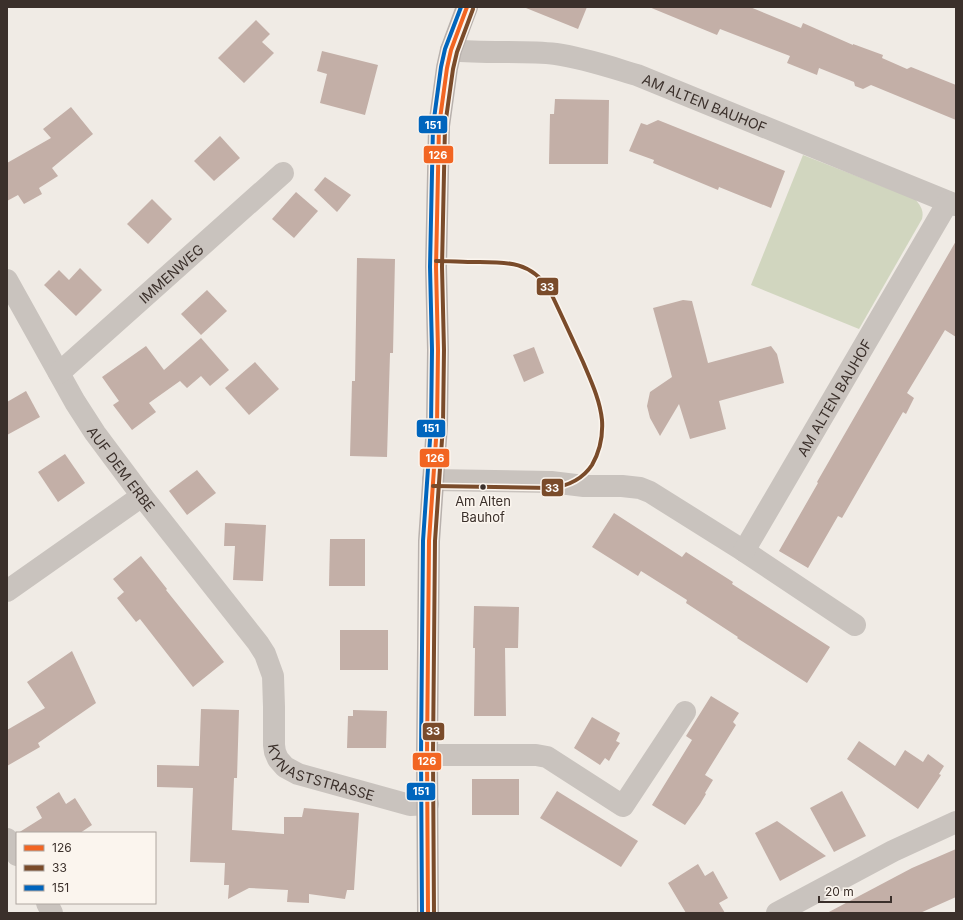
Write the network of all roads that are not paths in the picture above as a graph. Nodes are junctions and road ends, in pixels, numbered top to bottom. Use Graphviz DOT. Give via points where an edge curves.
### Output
graph roads {
  1 [pos="466,7"];
  2 [pos="451,50"];
  3 [pos="283,173"];
  4 [pos="952,204"];
  5 [pos="7,280"];
  6 [pos="59,373"];
  7 [pos="433,480"];
  8 [pos="142,496"];
  9 [pos="744,551"];
  10 [pos="7,590"];
  11 [pos="855,625"];
  12 [pos="258,643"];
  13 [pos="685,712"];
  14 [pos="426,755"];
  15 [pos="428,804"];
  16 [pos="956,822"];
  17 [pos="7,839"];
  18 [pos="16,853"];
  19 [pos="48,904"];
  20 [pos="52,913"];
  21 [pos="428,913"];
  22 [pos="777,913"];
  1 -- 2 [label="main road"];
  2 -- 4 [label="street, AM ALTEN BAUHOF" via="472,53 555,54 602,64 637,75"];
  2 -- 7 [label="main road" via="439,126 436,267 437,425"];
  3 -- 6 [label="street, IMMENWEG"];
  4 -- 9 [label="street, AM ALTEN BAUHOF"];
  5 -- 6 [label="street, AUF DEM ERBE"];
  6 -- 8 [label="street, AUF DEM ERBE" via="95,433"];
  7 -- 9 [label="street" via="551,482 640,488"];
  7 -- 14 [label="main road" via="429,541"];
  8 -- 10 [label="street"];
  8 -- 12 [label="street, AUF DEM ERBE"];
  9 -- 11 [label="street"];
  12 -- 15 [label="street, KYNASTSTRASSE" via="273,676 274,745 278,758 285,767 298,774 410,805"];
  13 -- 14 [label="street" via="623,806 547,757"];
  14 -- 15 [label="main road"];
  15 -- 21 [label="main road"];
  16 -- 22 [label="street" via="893,851"];
  17 -- 18 [label="street"];
  19 -- 20 [label="street"];
}
